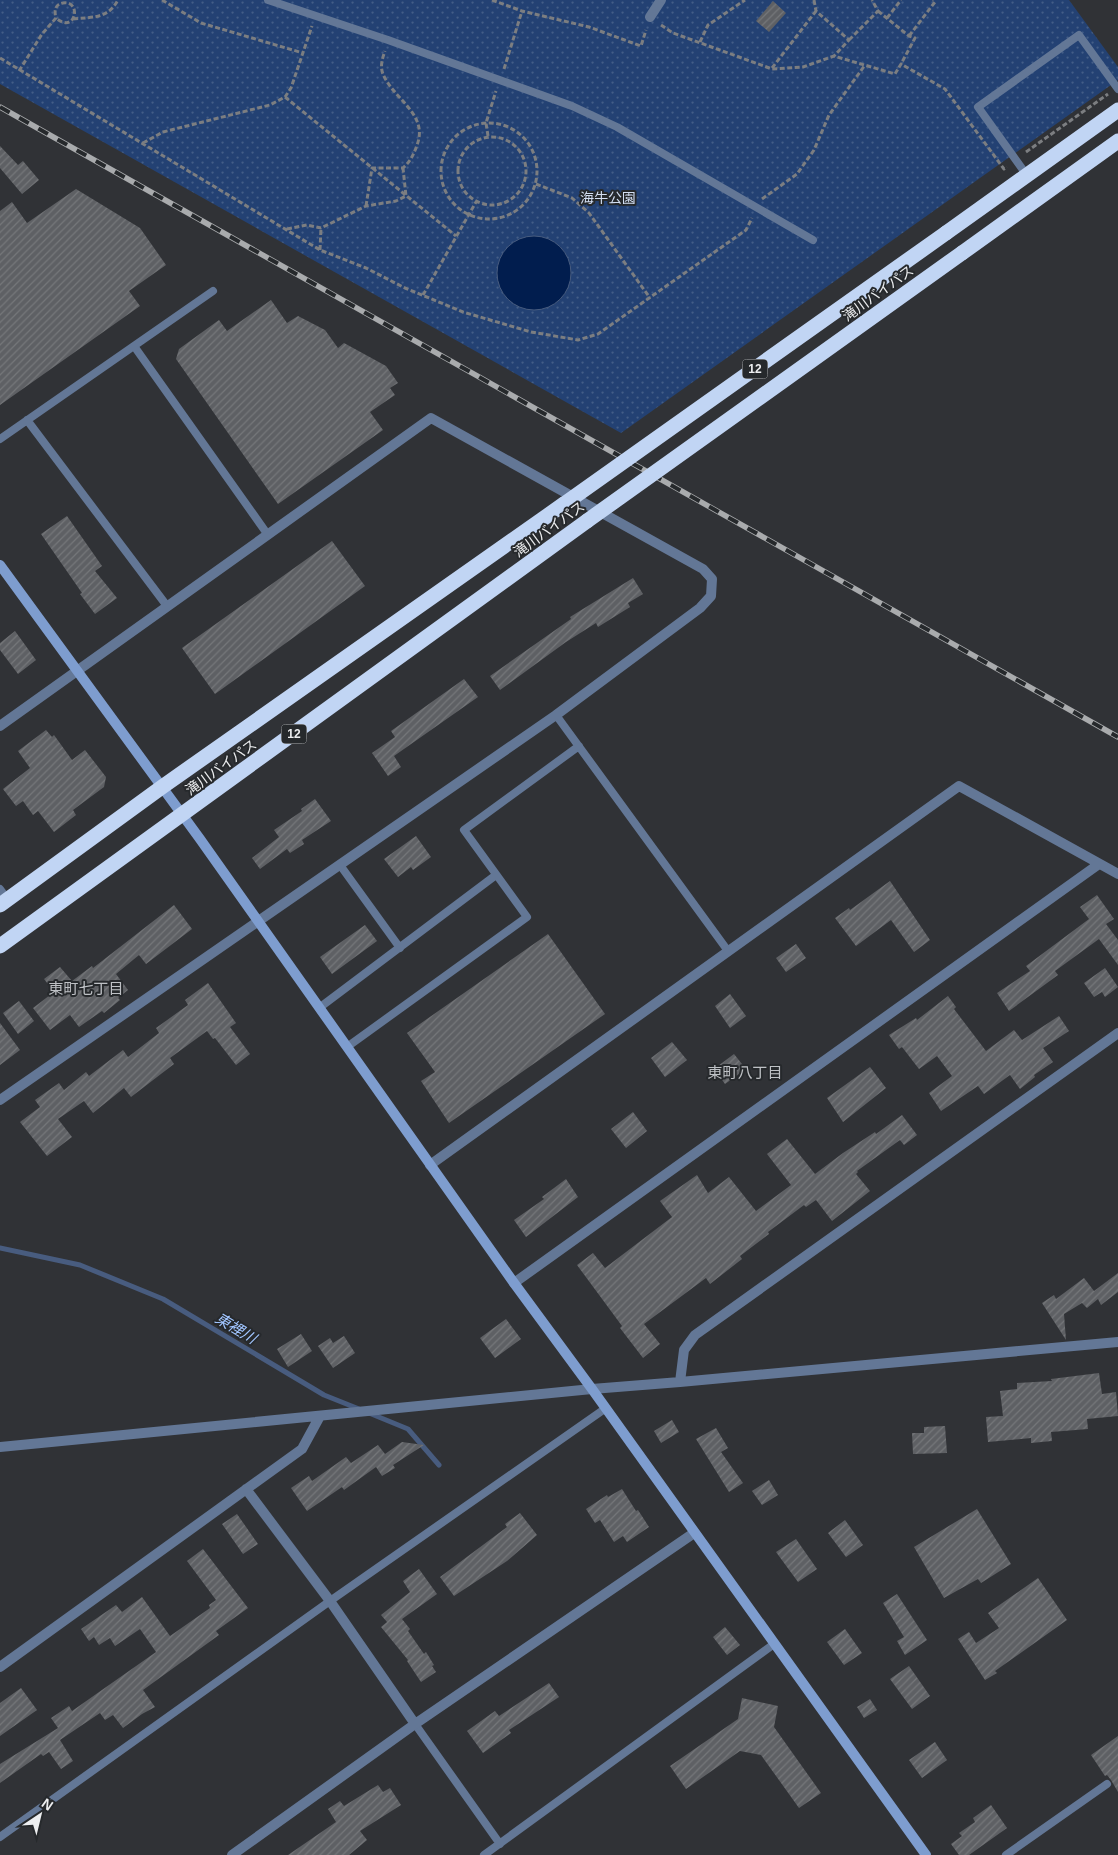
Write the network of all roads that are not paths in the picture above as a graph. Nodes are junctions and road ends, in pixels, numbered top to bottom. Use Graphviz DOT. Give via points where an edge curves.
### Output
graph roads {
  1 [pos="268,0"];
  2 [pos="661,0"];
  3 [pos="650,17"];
  4 [pos="1117,88"];
  5 [pos="1118,110"];
  6 [pos="1118,141"];
  7 [pos="1026,174"];
  8 [pos="813,240"];
  9 [pos="214,291"];
  10 [pos="134,346"];
  11 [pos="27,420"];
  12 [pos="0,439"];
  13 [pos="268,534"];
  14 [pos="0,564"];
  15 [pos="167,606"];
  16 [pos="78,670"];
  17 [pos="556,714"];
  18 [pos="0,726"];
  19 [pos="579,746"];
  20 [pos="162,787"];
  21 [pos="182,815"];
  22 [pos="340,864"];
  23 [pos="1099,864"];
  24 [pos="1118,874"];
  25 [pos="496,875"];
  26 [pos="3,898"];
  27 [pos="258,921"];
  28 [pos="0,946"];
  29 [pos="400,948"];
  30 [pos="728,951"];
  31 [pos="319,1008"];
  32 [pos="1118,1033"];
  33 [pos="347,1047"];
  34 [pos="0,1100"];
  35 [pos="430,1164"];
  36 [pos="514,1284"];
  37 [pos="1118,1342"];
  38 [pos="680,1382"];
  39 [pos="592,1389"];
  40 [pos="606,1408"];
  41 [pos="320,1416"];
  42 [pos="0,1447"];
  43 [pos="246,1489"];
  44 [pos="694,1533"];
  45 [pos="330,1601"];
  46 [pos="774,1644"];
  47 [pos="0,1667"];
  48 [pos="415,1724"];
  49 [pos="1108,1784"];
  50 [pos="0,1837"];
  51 [pos="500,1844"];
  52 [pos="232,1855"];
  53 [pos="484,1855"];
  54 [pos="926,1855"];
  55 [pos="1006,1855"];
  1 -- 8 [label="lane" via="572,106 617,127"];
  2 -- 3 [label="street"];
  4 -- 7 [label="lane" via="1079,35 978,108"];
  5 -- 7 [label="highway, 滝川バイパス / 12"];
  6 -- 21 [label="highway, 滝川バイパス / 12, bridge"];
  7 -- 20 [label="highway, 滝川バイパス / 12, bridge"];
  9 -- 10 [label="lane"];
  10 -- 11 [label="lane"];
  10 -- 13 [label="lane"];
  11 -- 12 [label="lane"];
  11 -- 15 [label="lane"];
  13 -- 15 [label="street"];
  13 -- 17 [label="street" via="431,418 704,569 712,579 711,596 700,608"];
  14 -- 16 [label="street"];
  15 -- 16 [label="street"];
  16 -- 18 [label="street"];
  16 -- 20 [label="street"];
  17 -- 19 [label="lane"];
  17 -- 22 [label="street"];
  19 -- 25 [label="lane" via="464,830"];
  19 -- 30 [label="lane"];
  20 -- 21 [label="street"];
  20 -- 26 [label="highway, 滝川バイパス / 12"];
  21 -- 27 [label="street"];
  21 -- 28 [label="highway, 滝川バイパス / 12"];
  22 -- 27 [label="street"];
  22 -- 29 [label="lane"];
  23 -- 24 [label="street"];
  23 -- 30 [label="street" via="959,786"];
  23 -- 36 [label="street"];
  25 -- 29 [label="lane"];
  25 -- 33 [label="lane" via="527,916"];
  27 -- 31 [label="street"];
  27 -- 34 [label="street"];
  29 -- 31 [label="lane"];
  30 -- 35 [label="street"];
  31 -- 33 [label="street"];
  32 -- 38 [label="street" via="694,1335 684,1350"];
  33 -- 35 [label="street"];
  35 -- 36 [label="street"];
  36 -- 39 [label="street"];
  37 -- 38 [label="street"];
  38 -- 39 [label="street"];
  39 -- 40 [label="street"];
  39 -- 41 [label="street"];
  40 -- 44 [label="street"];
  40 -- 45 [label="lane"];
  41 -- 42 [label="street"];
  41 -- 43 [label="street" via="302,1449"];
  43 -- 45 [label="street"];
  43 -- 47 [label="street"];
  44 -- 46 [label="street"];
  44 -- 48 [label="street"];
  45 -- 48 [label="street"];
  45 -- 50 [label="lane"];
  46 -- 51 [label="lane"];
  46 -- 54 [label="street"];
  48 -- 51 [label="lane"];
  48 -- 52 [label="street"];
  49 -- 55 [label="lane"];
  51 -- 53 [label="lane"];
}
